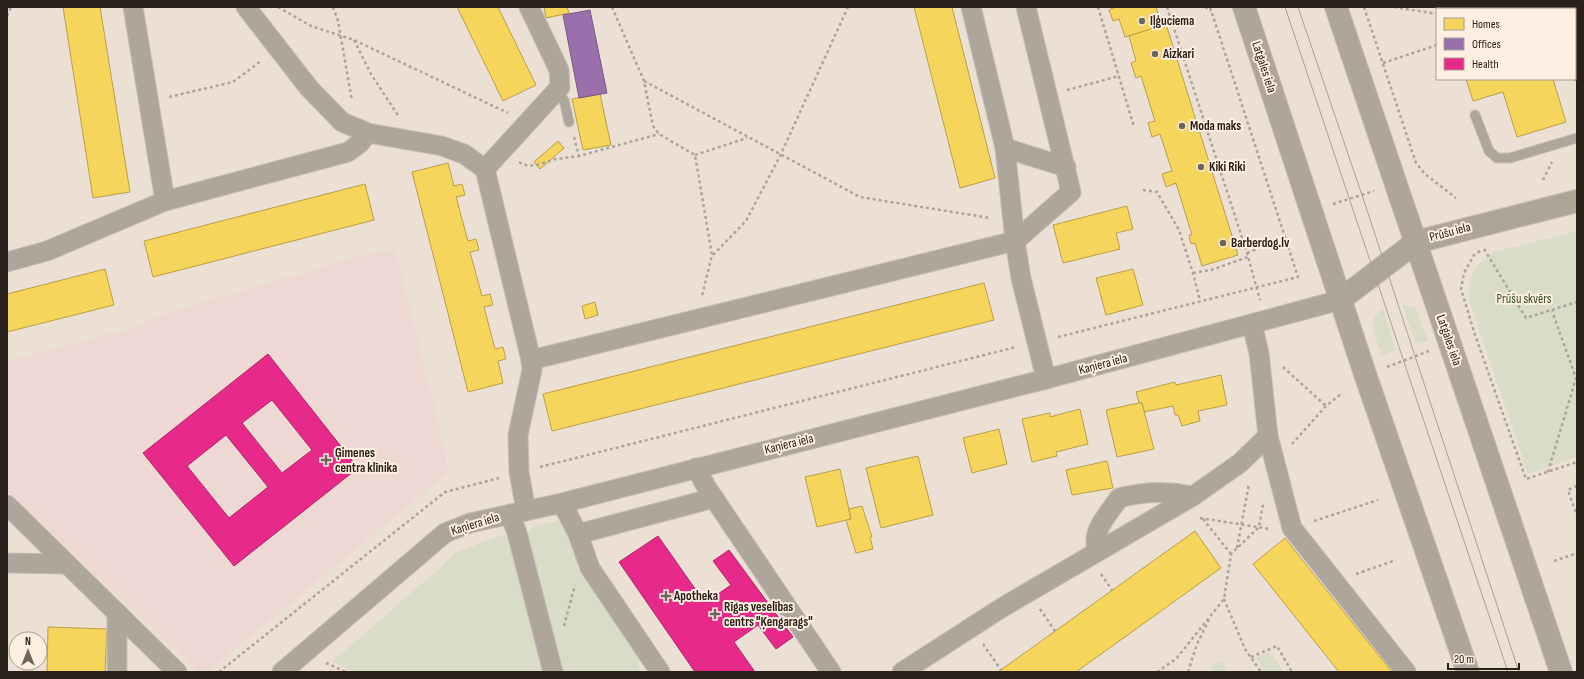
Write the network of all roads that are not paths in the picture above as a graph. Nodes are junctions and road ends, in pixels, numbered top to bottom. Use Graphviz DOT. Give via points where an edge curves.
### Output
graph roads {
  1 [pos="133,7"];
  2 [pos="246,7"];
  3 [pos="529,7"];
  4 [pos="971,7"];
  5 [pos="1026,7"];
  6 [pos="1244,7"];
  7 [pos="1336,7"];
  8 [pos="555,92"];
  9 [pos="1475,115"];
  10 [pos="569,122"];
  11 [pos="362,131"];
  12 [pos="1577,138"];
  13 [pos="1005,148"];
  14 [pos="1066,167"];
  15 [pos="485,169"];
  16 [pos="165,201"];
  17 [pos="1577,201"];
  18 [pos="1015,241"];
  19 [pos="1416,242"];
  20 [pos="7,262"];
  21 [pos="1340,300"];
  22 [pos="1259,323"];
  23 [pos="530,360"];
  24 [pos="1046,379"];
  25 [pos="1268,436"];
  26 [pos="696,468"];
  27 [pos="1193,496"];
  28 [pos="714,498"];
  29 [pos="562,503"];
  30 [pos="7,505"];
  31 [pos="518,512"];
  32 [pos="578,534"];
  33 [pos="1097,552"];
  34 [pos="7,563"];
  35 [pos="68,564"];
  36 [pos="117,613"];
  37 [pos="117,672"];
  38 [pos="177,672"];
  39 [pos="282,672"];
  40 [pos="553,672"];
  41 [pos="660,672"];
  42 [pos="831,672"];
  43 [pos="902,672"];
  44 [pos="1406,672"];
  45 [pos="1468,672"];
  46 [pos="1561,672"];
  1 -- 16 [label="street"];
  2 -- 11 [label="street" via="309,88 342,122"];
  3 -- 8 [label="street" via="559,70 560,88"];
  4 -- 13 [label="street"];
  5 -- 14 [label="street"];
  6 -- 21 [label="highway, Latgales iela"];
  7 -- 19 [label="highway, Latgales iela"];
  8 -- 10 [label="lane" via="564,100"];
  8 -- 15 [label="street"];
  9 -- 12 [label="lane" via="1489,151 1497,158 1510,158"];
  11 -- 15 [label="street" via="442,146 464,154"];
  11 -- 16 [label="street" via="360,143 348,152"];
  13 -- 14 [label="street"];
  13 -- 18 [label="street"];
  14 -- 18 [label="street" via="1071,192"];
  15 -- 23 [label="street"];
  16 -- 20 [label="street" via="47,251"];
  17 -- 19 [label="street, Prūšu iela"];
  18 -- 23 [label="street"];
  18 -- 24 [label="street" via="1021,278"];
  19 -- 21 [label="street, Prūšu iela"];
  19 -- 46 [label="highway, Latgales iela"];
  21 -- 22 [label="street, Kaņiera iela"];
  21 -- 45 [label="highway, Latgales iela"];
  22 -- 24 [label="street, Kaņiera iela"];
  22 -- 25 [label="street" via="1257,341"];
  23 -- 31 [label="street" via="532,370 518,435"];
  24 -- 26 [label="street, Kaņiera iela"];
  25 -- 27 [label="street" via="1240,463"];
  25 -- 44 [label="street" via="1292,528"];
  26 -- 28 [label="street"];
  26 -- 29 [label="street, Kaņiera iela"];
  27 -- 33 [label="street"];
  27 -- 33 [label="street" via="1178,493 1119,498 1097,532 1094,541"];
  28 -- 32 [label="street"];
  28 -- 42 [label="street"];
  29 -- 31 [label="street, Kaņiera iela"];
  29 -- 32 [label="street"];
  30 -- 35 [label="street"];
  31 -- 39 [label="street, Kaņiera iela" via="470,523 446,533"];
  31 -- 40 [label="street" via="517,533"];
  32 -- 41 [label="street" via="585,559"];
  33 -- 43 [label="street"];
  34 -- 35 [label="street"];
  35 -- 36 [label="street"];
  36 -- 37 [label="street"];
  36 -- 38 [label="street"];
}
